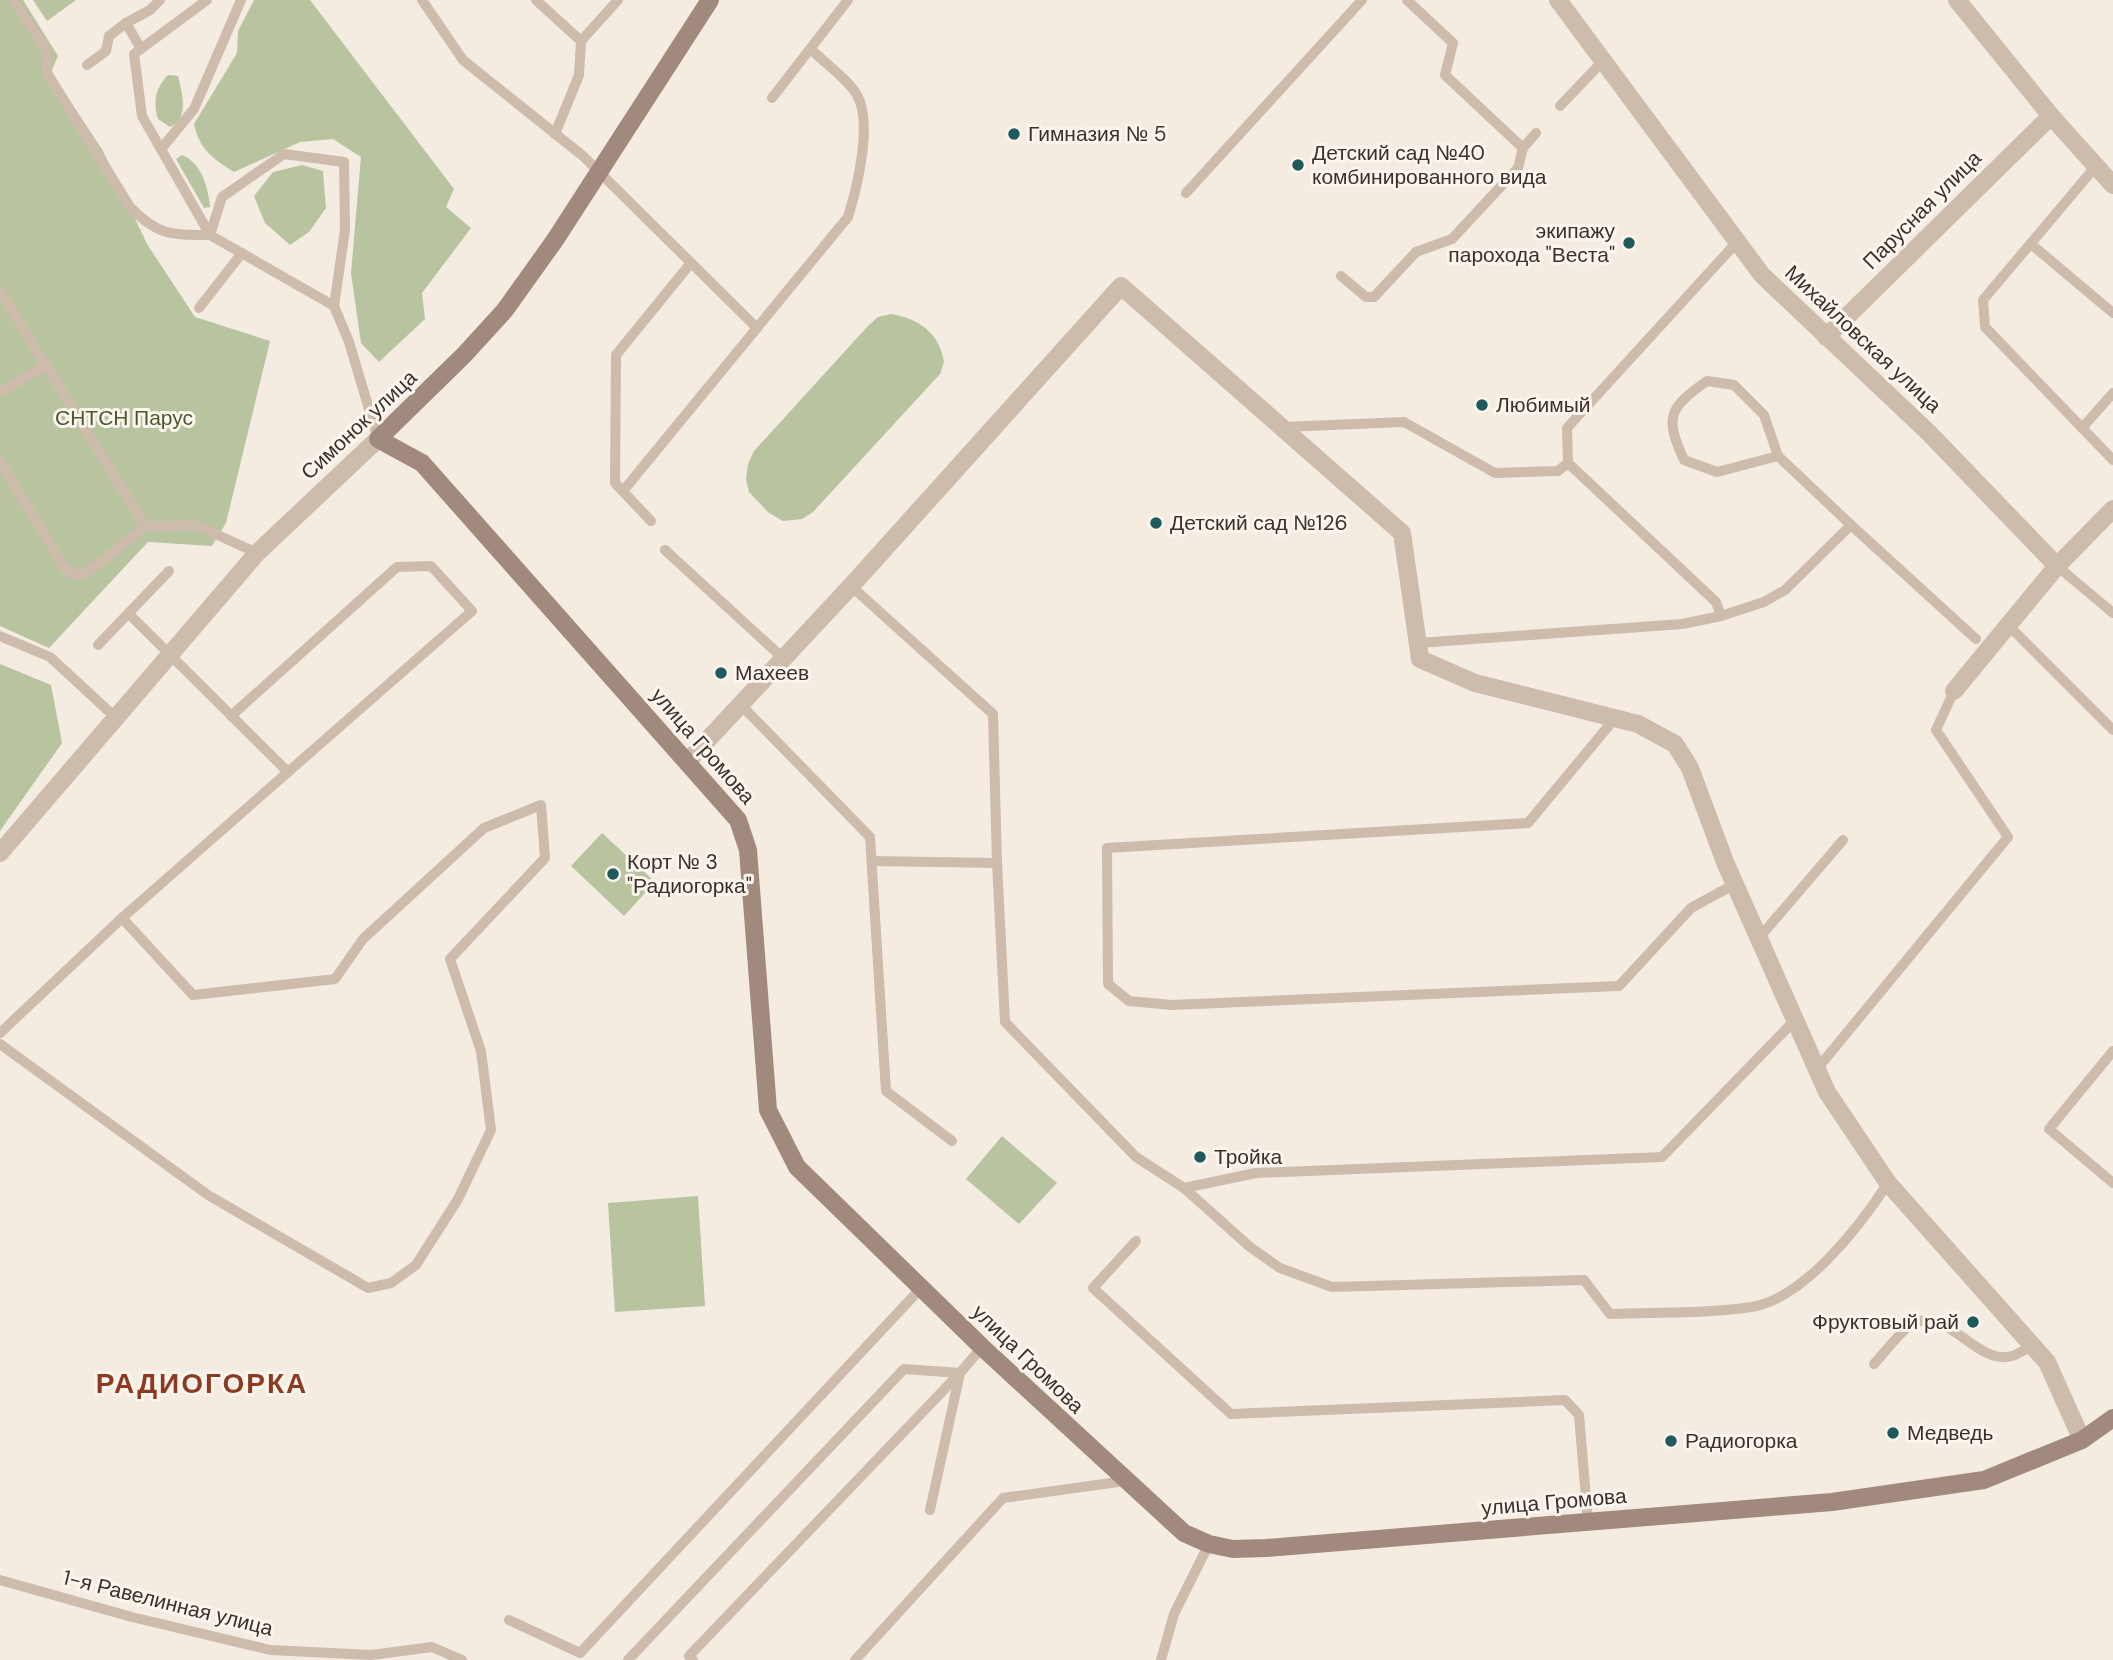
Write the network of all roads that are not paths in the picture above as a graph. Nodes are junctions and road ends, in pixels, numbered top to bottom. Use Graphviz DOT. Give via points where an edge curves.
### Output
graph roads {
  1 [pos="13,0"];
  2 [pos="160,0"];
  3 [pos="207,0"];
  4 [pos="241,0"];
  5 [pos="422,0"];
  6 [pos="536,0"];
  7 [pos="618,0"];
  8 [pos="710,0"];
  9 [pos="848,0"];
  10 [pos="1362,0"];
  11 [pos="1407,0"];
  12 [pos="1558,0"];
  13 [pos="1957,0"];
  14 [pos="126,23"];
  15 [pos="581,41"];
  16 [pos="141,49"];
  17 [pos="811,49"];
  18 [pos="1602,62"];
  19 [pos="87,65"];
  20 [pos="772,98"];
  21 [pos="1560,106"];
  22 [pos="2051,116"];
  23 [pos="1536,133"];
  24 [pos="555,134"];
  25 [pos="1523,148"];
  26 [pos="161,149"];
  27 [pos="2096,166"];
  28 [pos="600,172"];
  29 [pos="2113,185"];
  30 [pos="1186,193"];
  31 [pos="210,235"];
  32 [pos="1737,242"];
  33 [pos="2031,244"];
  34 [pos="242,253"];
  35 [pos="690,264"];
  36 [pos="1341,276"];
  37 [pos="0,291"];
  38 [pos="334,306"];
  39 [pos="199,308"];
  40 [pos="2113,313"];
  41 [pos="757,328"];
  42 [pos="1826,337"];
  43 [pos="46,365"];
  44 [pos="0,392"];
  45 [pos="2113,393"];
  46 [pos="1283,427"];
  47 [pos="2082,428"];
  48 [pos="378,439"];
  49 [pos="1778,456"];
  50 [pos="2113,460"];
  51 [pos="0,461"];
  52 [pos="1568,463"];
  53 [pos="623,491"];
  54 [pos="2113,509"];
  55 [pos="651,520"];
  56 [pos="1851,525"];
  57 [pos="145,526"];
  58 [pos="665,550"];
  59 [pos="257,554"];
  60 [pos="2057,566"];
  61 [pos="169,571"];
  62 [pos="852,586"];
  63 [pos="2113,613"];
  64 [pos="128,614"];
  65 [pos="1721,616"];
  66 [pos="2009,626"];
  67 [pos="0,636"];
  68 [pos="1976,639"];
  69 [pos="1418,643"];
  70 [pos="98,645"];
  71 [pos="170,654"];
  72 [pos="784,659"];
  73 [pos="1954,691"];
  74 [pos="741,705"];
  75 [pos="231,716"];
  76 [pos="115,717"];
  77 [pos="1616,717"];
  78 [pos="2113,730"];
  79 [pos="688,761"];
  80 [pos="288,772"];
  81 [pos="1843,839"];
  82 [pos="0,853"];
  83 [pos="872,861"];
  84 [pos="997,863"];
  85 [pos="1735,884"];
  86 [pos="122,919"];
  87 [pos="1759,938"];
  88 [pos="1795,1020"];
  89 [pos="0,1033"];
  90 [pos="0,1044"];
  91 [pos="2113,1051"];
  92 [pos="1817,1069"];
  93 [pos="952,1141"];
  94 [pos="1888,1183"];
  95 [pos="2113,1184"];
  96 [pos="1184,1188"];
  97 [pos="1136,1241"];
  98 [pos="922,1287"];
  99 [pos="2032,1346"];
  100 [pos="982,1347"];
  101 [pos="1874,1364"];
  102 [pos="960,1373"];
  103 [pos="2113,1418"];
  104 [pos="2082,1440"];
  105 [pos="1125,1481"];
  106 [pos="930,1510"];
  107 [pos="1588,1522"];
  108 [pos="1209,1544"];
  109 [pos="0,1580"];
  110 [pos="509,1620"];
  111 [pos="370,1658"];
  112 [pos="462,1660"];
  113 [pos="628,1660"];
  114 [pos="693,1660"];
  115 [pos="855,1660"];
  116 [pos="1161,1660"];
  1 -- 31 [label="lane" via="46,49 47,73 131,207 147,225 167,235"];
  2 -- 14 [label="lane"];
  3 -- 16 [label="lane"];
  4 -- 26 [label="lane" via="194,109"];
  5 -- 24 [label="lane" via="463,60"];
  6 -- 15 [label="lane"];
  7 -- 15 [label="lane"];
  8 -- 28 [label="street, Симонок улица"];
  9 -- 17 [label="lane"];
  10 -- 30 [label="lane"];
  11 -- 25 [label="lane" via="1453,43 1446,75"];
  12 -- 18 [label="street, Михайловская улица"];
  13 -- 22 [label="street"];
  14 -- 16 [label="lane"];
  14 -- 19 [label="lane" via="109,36 106,51"];
  15 -- 24 [label="lane" via="579,75"];
  16 -- 26 [label="lane" via="134,54 142,116"];
  17 -- 20 [label="lane"];
  17 -- 41 [label="lane" via="857,95 862,128 856,190 848,217"];
  18 -- 21 [label="lane"];
  18 -- 32 [label="street, Михайловская улица"];
  22 -- 27 [label="street"];
  22 -- 42 [label="street, Парусная улица"];
  23 -- 25 [label="lane"];
  24 -- 28 [label="lane"];
  25 -- 36 [label="lane" via="1518,168 1452,239 1416,252 1374,297 1366,298"];
  26 -- 31 [label="lane"];
  27 -- 29 [label="street"];
  27 -- 33 [label="lane"];
  28 -- 35 [label="lane"];
  28 -- 48 [label="street, Симонок улица" via="505,310"];
  31 -- 34 [label="lane"];
  31 -- 38 [label="lane" via="222,197 284,155 344,162 345,230"];
  32 -- 42 [label="street, Михайловская улица" via="1762,275"];
  32 -- 52 [label="lane" via="1567,428"];
  33 -- 40 [label="lane"];
  33 -- 47 [label="lane" via="1983,300 1985,327"];
  34 -- 38 [label="lane"];
  34 -- 39 [label="lane"];
  35 -- 41 [label="lane"];
  35 -- 53 [label="lane" via="616,355 615,483"];
  37 -- 43 [label="lane"];
  38 -- 48 [label="lane"];
  41 -- 53 [label="lane"];
  42 -- 60 [label="street, Михайловская улица" via="1929,433"];
  43 -- 44 [label="lane"];
  43 -- 57 [label="lane"];
  45 -- 47 [label="lane"];
  46 -- 52 [label="lane" via="1404,422 1495,473 1558,471"];
  46 -- 62 [label="street" via="1121,286"];
  46 -- 69 [label="street" via="1402,533"];
  47 -- 50 [label="lane"];
  48 -- 59 [label="street, Симонок улица"];
  48 -- 79 [label="street, улица Громова" via="422,463"];
  49 -- 49 [label="lane" via="1764,415 1734,385 1707,381 1679,400 1671,431 1685,460 1717,472"];
  49 -- 56 [label="lane"];
  51 -- 57 [label="lane" via="64,567 74,575 87,573"];
  52 -- 65 [label="lane" via="1716,602"];
  53 -- 55 [label="lane"];
  54 -- 60 [label="street"];
  56 -- 65 [label="lane" via="1785,590"];
  56 -- 68 [label="lane"];
  57 -- 59 [label="lane" via="196,525"];
  58 -- 72 [label="lane"];
  59 -- 71 [label="street, Симонок улица"];
  60 -- 63 [label="lane"];
  60 -- 66 [label="street"];
  61 -- 64 [label="lane"];
  62 -- 72 [label="street"];
  62 -- 84 [label="lane" via="993,714"];
  64 -- 70 [label="lane"];
  64 -- 71 [label="lane"];
  65 -- 69 [label="lane" via="1682,624"];
  66 -- 73 [label="street"];
  66 -- 78 [label="lane"];
  67 -- 76 [label="lane" via="50,657"];
  69 -- 77 [label="street" via="1420,659 1475,683"];
  71 -- 75 [label="lane"];
  71 -- 76 [label="street, Симонок улица"];
  72 -- 74 [label="street"];
  73 -- 92 [label="lane" via="1936,730 2008,837"];
  74 -- 79 [label="street"];
  74 -- 83 [label="lane" via="870,837"];
  75 -- 80 [label="lane"];
  75 -- 80 [label="lane" via="397,567 431,566 472,611"];
  76 -- 82 [label="street, Симонок улица"];
  77 -- 85 [label="street" via="1675,744 1690,768"];
  77 -- 85 [label="lane" via="1528,823 1107,848 1108,984 1129,1001 1172,1005 1619,986 1691,908"];
  79 -- 98 [label="street, улица Громова" via="738,820 748,850 768,1110 797,1167"];
  80 -- 86 [label="lane"];
  81 -- 87 [label="lane"];
  83 -- 84 [label="lane"];
  83 -- 93 [label="lane" via="886,1091"];
  84 -- 96 [label="lane" via="1005,1022 1136,1157"];
  85 -- 87 [label="street"];
  86 -- 89 [label="lane"];
  86 -- 90 [label="lane" via="193,995 335,979 363,939 484,828 541,804 545,858 450,959 481,1051 491,1130 458,1199 416,1265 391,1283 368,1289 208,1195"];
  87 -- 88 [label="street"];
  88 -- 92 [label="street"];
  88 -- 96 [label="lane" via="1662,1157 1256,1173"];
  91 -- 95 [label="lane" via="2049,1129"];
  92 -- 94 [label="street"];
  94 -- 96 [label="lane" via="1868,1214 1795,1290 1753,1307 1610,1314 1584,1280 1332,1287 1280,1268"];
  94 -- 99 [label="street"];
  97 -- 107 [label="lane" via="1093,1288 1231,1414 1565,1400 1579,1415"];
  98 -- 100 [label="street, улица Громова"];
  98 -- 110 [label="lane" via="580,1653"];
  99 -- 101 [label="lane" via="2010,1357 1994,1355 1939,1322 1924,1320 1909,1326"];
  99 -- 104 [label="street" via="2047,1362"];
  100 -- 102 [label="lane"];
  100 -- 105 [label="street, улица Громова"];
  102 -- 106 [label="lane"];
  102 -- 113 [label="lane" via="904,1369"];
  102 -- 114 [label="lane" via="689,1656"];
  103 -- 104 [label="street, улица Громова"];
  104 -- 107 [label="street, улица Громова" via="1984,1480 1832,1502"];
  105 -- 108 [label="street, улица Громова" via="1184,1533"];
  105 -- 115 [label="lane" via="1003,1498"];
  107 -- 108 [label="street, улица Громова" via="1266,1548"];
  108 -- 116 [label="lane" via="1174,1614"];
  109 -- 111 [label="lane, 1-я Равелинная улица" via="270,1650"];
  111 -- 112 [label="lane, 1-я Равелинная улица" via="432,1647"];
}
